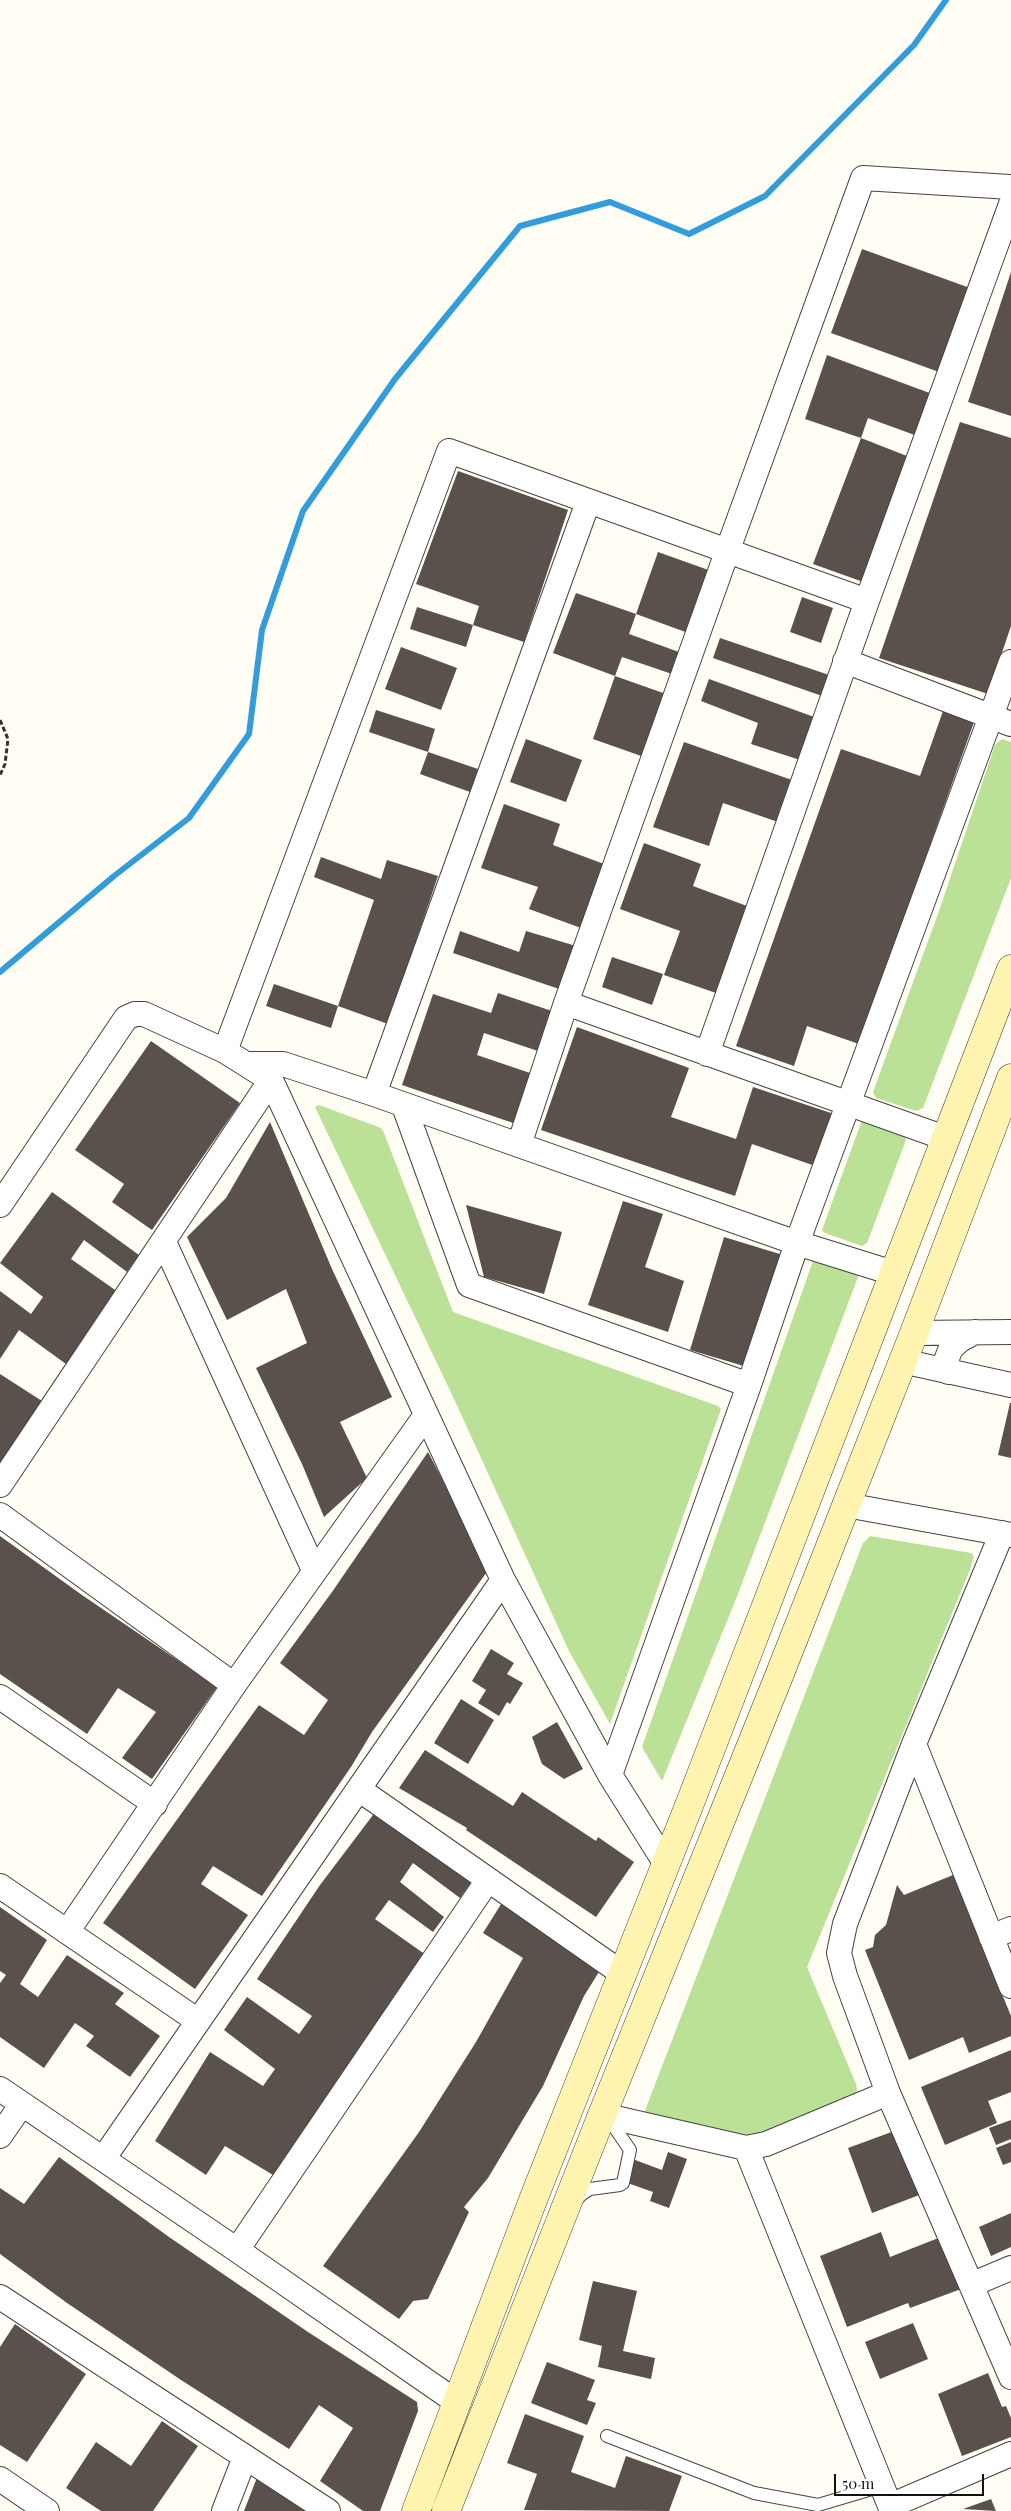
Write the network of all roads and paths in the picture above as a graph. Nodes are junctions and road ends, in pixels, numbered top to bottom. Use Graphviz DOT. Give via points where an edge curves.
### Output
graph roads {
  1 [pos="1011,187"];
  2 [pos="1011,204"];
  3 [pos="588,502"];
  4 [pos="727,552"];
  5 [pos="867,601"];
  6 [pos="845,661"];
  7 [pos="1011,662"];
  8 [pos="0,720"];
  9 [pos="1002,720"];
  10 [pos="0,775"];
  11 [pos="1011,970"];
  12 [pos="566,1003"];
  13 [pos="225,1051"];
  14 [pos="707,1054"];
  15 [pos="248,1064"];
  16 [pos="1011,1078"];
  17 [pos="271,1080"];
  18 [pos="374,1094"];
  19 [pos="850,1104"];
  20 [pos="404,1106"];
  21 [pos="945,1138"];
  22 [pos="519,1145"];
  23 [pos="0,1204"];
  24 [pos="164,1242"];
  25 [pos="797,1243"];
  26 [pos="893,1273"];
  27 [pos="975,1332"];
  28 [pos="1011,1332"];
  29 [pos="914,1333"];
  30 [pos="902,1360"];
  31 [pos="948,1372"];
  32 [pos="749,1384"];
  33 [pos="1011,1385"];
  34 [pos="426,1415"];
  35 [pos="0,1485"];
  36 [pos="805,1502"];
  37 [pos="844,1510"];
  38 [pos="0,1515"];
  39 [pos="1007,1534"];
  40 [pos="314,1570"];
  41 [pos="503,1580"];
  42 [pos="234,1685"];
  43 [pos="0,1697"];
  44 [pos="914,1744"];
  45 [pos="610,1775"];
  46 [pos="360,1790"];
  47 [pos="155,1804"];
  48 [pos="666,1864"];
  49 [pos="488,1880"];
  50 [pos="0,1886"];
  51 [pos="67,1932"];
  52 [pos="1001,1933"];
  53 [pos="623,1974"];
  54 [pos="1011,1986"];
  55 [pos="198,2021"];
  56 [pos="0,2089"];
  57 [pos="888,2093"];
  58 [pos="22,2104"];
  59 [pos="607,2116"];
  60 [pos="0,2136"];
  61 [pos="746,2148"];
  62 [pos="103,2160"];
  63 [pos="561,2217"];
  64 [pos="237,2250"];
  65 [pos="1011,2268"];
  66 [pos="973,2284"];
  67 [pos="0,2297"];
  68 [pos="1011,2376"];
  69 [pos="458,2403"];
  70 [pos="607,2436"];
  71 [pos="1011,2454"];
  72 [pos="245,2458"];
  73 [pos="0,2479"];
  74 [pos="888,2501"];
  75 [pos="47,2511"];
  76 [pos="224,2511"];
  77 [pos="328,2511"];
  78 [pos="416,2511"];
  79 [pos="446,2511"];
  1 -- 4 [label="street" via="863,178"];
  2 -- 5 [label="street"];
  3 -- 4 [label="street"];
  3 -- 13 [label="street" via="449,451"];
  3 -- 18 [label="street"];
  4 -- 5 [label="street"];
  4 -- 12 [label="street"];
  5 -- 6 [label="street"];
  6 -- 9 [label="street"];
  6 -- 14 [label="street"];
  7 -- 9 [label="street"];
  8 -- 10 [label="path" via="8,739"];
  9 -- 19 [label="street"];
  11 -- 21 [label="main road"];
  12 -- 14 [label="street"];
  12 -- 22 [label="street"];
  13 -- 15 [label="street"];
  13 -- 23 [label="street" via="144,1014 126,1018"];
  14 -- 19 [label="street"];
  15 -- 17 [label="street"];
  15 -- 18 [label="street" via="282,1064"];
  16 -- 29 [label="main road"];
  17 -- 24 [label="street"];
  17 -- 34 [label="street"];
  18 -- 20 [label="street"];
  19 -- 21 [label="street"];
  19 -- 25 [label="street"];
  20 -- 22 [label="street"];
  20 -- 32 [label="street" via="470,1285"];
  21 -- 26 [label="main road"];
  22 -- 25 [label="street"];
  24 -- 35 [label="street"];
  24 -- 40 [label="street"];
  25 -- 26 [label="street"];
  25 -- 32 [label="street"];
  26 -- 36 [label="main road"];
  27 -- 28 [label="street"];
  27 -- 29 [label="street"];
  27 -- 31 [label="street" via="952,1348 947,1358"];
  29 -- 30 [label="main road"];
  30 -- 31 [label="street"];
  30 -- 37 [label="main road"];
  31 -- 33 [label="street"];
  32 -- 45 [label="street"];
  34 -- 40 [label="street"];
  34 -- 41 [label="street"];
  36 -- 37 [label="main road"];
  36 -- 48 [label="main road"];
  37 -- 39 [label="street"];
  37 -- 59 [label="main road"];
  38 -- 42 [label="street"];
  39 -- 44 [label="street"];
  40 -- 42 [label="street"];
  41 -- 45 [label="street"];
  41 -- 46 [label="street"];
  42 -- 47 [label="street"];
  43 -- 47 [label="street"];
  44 -- 52 [label="street"];
  44 -- 57 [label="street" via="845,1924 839,1953"];
  45 -- 48 [label="street"];
  46 -- 49 [label="street"];
  46 -- 55 [label="street"];
  47 -- 51 [label="street"];
  48 -- 53 [label="main road"];
  49 -- 53 [label="street"];
  49 -- 64 [label="street"];
  50 -- 51 [label="street"];
  51 -- 55 [label="street"];
  52 -- 54 [label="street"];
  53 -- 69 [label="main road" via="533,2200"];
  55 -- 62 [label="street"];
  56 -- 58 [label="street"];
  57 -- 61 [label="street" via="766,2144"];
  57 -- 66 [label="street"];
  58 -- 60 [label="street"];
  58 -- 62 [label="street"];
  59 -- 61 [label="street"];
  59 -- 63 [label="main road"];
  59 -- 63 [label="lane" via="630,2150 623,2183 590,2189"];
  61 -- 74 [label="street"];
  62 -- 64 [label="street"];
  63 -- 79 [label="main road"];
  64 -- 69 [label="street"];
  65 -- 66 [label="street"];
  66 -- 68 [label="street"];
  67 -- 72 [label="street"];
  69 -- 78 [label="main road"];
  70 -- 74 [label="lane" via="754,2492 818,2505"];
  71 -- 74 [label="street"];
  72 -- 76 [label="street"];
  72 -- 77 [label="street"];
  73 -- 75 [label="street"];
}
